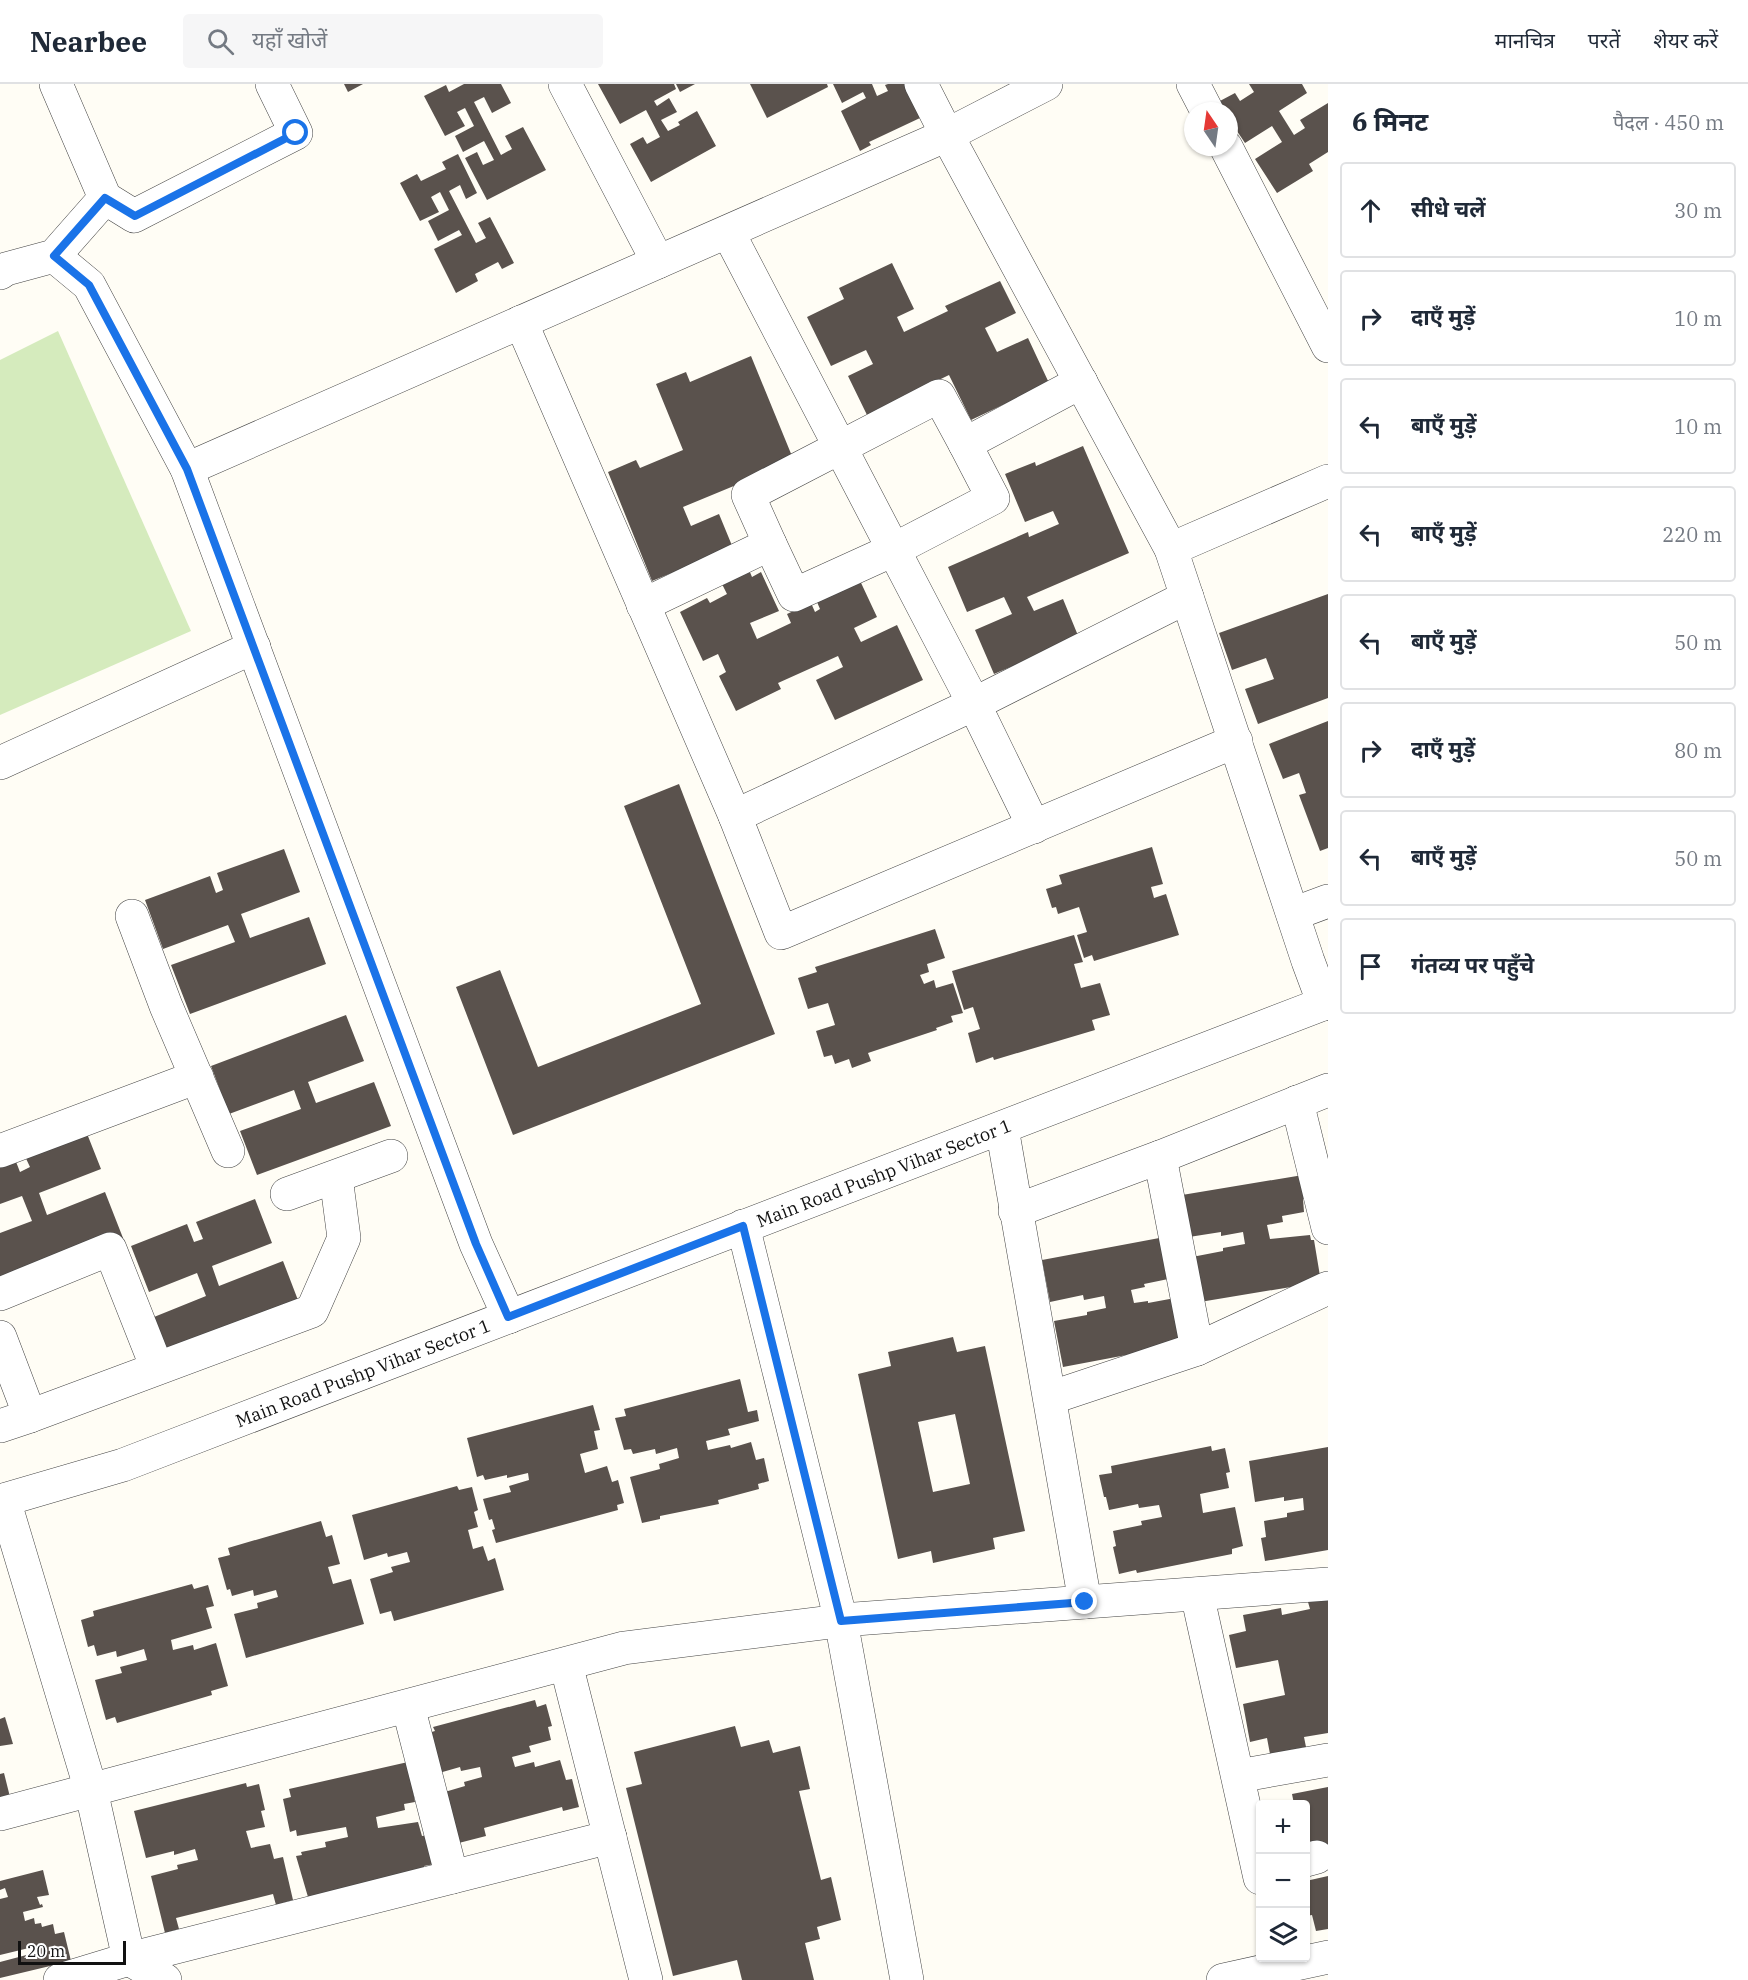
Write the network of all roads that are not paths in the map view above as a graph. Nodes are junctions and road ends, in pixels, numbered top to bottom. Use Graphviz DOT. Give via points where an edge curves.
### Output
graph roads {
  1 [pos="56,84"];
  2 [pos="272,84"];
  3 [pos="565,84"];
  4 [pos="921,84"];
  5 [pos="1046,84"];
  6 [pos="1193,84"];
  7 [pos="1202,102"];
  8 [pos="947,135"];
  9 [pos="1231,156"];
  10 [pos="105,198"];
  11 [pos="728,232"];
  12 [pos="54,256"];
  13 [pos="658,262"];
  14 [pos="0,273"];
  15 [pos="521,322"];
  16 [pos="1328,346"];
  17 [pos="1081,382"];
  18 [pos="965,444"];
  19 [pos="840,447"];
  20 [pos="187,469"];
  21 [pos="1328,481"];
  22 [pos="770,544"];
  23 [pos="1171,549"];
  24 [pos="893,550"];
  25 [pos="1188,597"];
  26 [pos="643,604"];
  27 [pos="254,647"];
  28 [pos="974,704"];
  29 [pos="1236,741"];
  30 [pos="0,763"];
  31 [pos="735,816"];
  32 [pos="1034,827"];
  33 [pos="1328,902"];
  34 [pos="1293,914"];
  35 [pos="132,916"];
  36 [pos="1326,1003"];
  37 [pos="197,1077"];
  38 [pos="1328,1090"];
  39 [pos="1297,1102"];
  40 [pos="1002,1128"];
  41 [pos="0,1151"];
  42 [pos="228,1151"];
  43 [pos="391,1156"];
  44 [pos="1160,1157"];
  45 [pos="336,1177"];
  46 [pos="287,1194"];
  47 [pos="1015,1211"];
  48 [pos="743,1226"];
  49 [pos="1328,1228"];
  50 [pos="1328,1288"];
  51 [pos="0,1294"];
  52 [pos="508,1317"];
  53 [pos="0,1337"];
  54 [pos="1197,1349"];
  55 [pos="158,1368"];
  56 [pos="1050,1398"];
  57 [pos="30,1416"];
  58 [pos="0,1426"];
  59 [pos="2,1500"];
  60 [pos="1328,1584"];
  61 [pos="1197,1594"];
  62 [pos="1085,1602"];
  63 [pos="841,1621"];
  64 [pos="566,1664"];
  65 [pos="408,1706"];
  66 [pos="1328,1760"];
  67 [pos="1238,1776"];
  68 [pos="91,1790"];
  69 [pos="0,1814"];
  70 [pos="610,1837"];
  71 [pos="1256,1855"];
  72 [pos="452,1877"];
  73 [pos="1328,1958"];
  74 [pos="129,1959"];
  75 [pos="1310,1959"];
  76 [pos="1279,1962"];
  77 [pos="60,1980"];
  78 [pos="165,1980"];
  79 [pos="646,1980"];
  80 [pos="907,1980"];
  81 [pos="1224,1980"];
  1 -- 10 [label="street"];
  2 -- 10 [label="street" via="296,133 135,216"];
  3 -- 13 [label="street"];
  4 -- 8 [label="street"];
  5 -- 8 [label="street"];
  6 -- 7 [label="street"];
  8 -- 11 [label="street"];
  8 -- 17 [label="street"];
  9 -- 16 [label="street"];
  10 -- 12 [label="street"];
  11 -- 13 [label="street"];
  11 -- 19 [label="street"];
  12 -- 14 [label="street"];
  12 -- 20 [label="street" via="89,285"];
  13 -- 15 [label="street"];
  15 -- 20 [label="street"];
  15 -- 26 [label="street"];
  17 -- 18 [label="street"];
  17 -- 23 [label="street"];
  18 -- 19 [label="street" via="939,396"];
  18 -- 24 [label="street" via="993,498"];
  19 -- 22 [label="street" via="747,495"];
  19 -- 24 [label="street"];
  20 -- 27 [label="street"];
  21 -- 23 [label="street"];
  22 -- 24 [label="street" via="794,595"];
  22 -- 26 [label="street"];
  23 -- 25 [label="street"];
  24 -- 28 [label="street"];
  25 -- 28 [label="street"];
  25 -- 29 [label="street"];
  26 -- 31 [label="street"];
  27 -- 30 [label="street"];
  27 -- 52 [label="street" via="476,1244"];
  28 -- 31 [label="street"];
  28 -- 32 [label="street"];
  29 -- 32 [label="street"];
  29 -- 34 [label="street"];
  31 -- 32 [label="street" via="781,933"];
  33 -- 34 [label="street"];
  34 -- 36 [label="street"];
  35 -- 37 [label="street"];
  36 -- 40 [label="street, Main Road Pushp Vihar Sector 1"];
  37 -- 41 [label="street"];
  37 -- 42 [label="street"];
  38 -- 39 [label="street"];
  39 -- 44 [label="street"];
  39 -- 49 [label="street"];
  40 -- 47 [label="street"];
  40 -- 48 [label="street, Main Road Pushp Vihar Sector 1"];
  43 -- 45 [label="street"];
  44 -- 47 [label="street"];
  44 -- 54 [label="street"];
  45 -- 46 [label="street"];
  45 -- 55 [label="street" via="344,1238 312,1311"];
  47 -- 56 [label="street"];
  48 -- 52 [label="street, Main Road Pushp Vihar Sector 1"];
  48 -- 63 [label="street"];
  50 -- 54 [label="street"];
  51 -- 55 [label="street" via="110,1248"];
  52 -- 59 [label="street, Main Road Pushp Vihar Sector 1" via="123,1465"];
  53 -- 57 [label="street"];
  54 -- 56 [label="street"];
  55 -- 57 [label="street"];
  56 -- 62 [label="street"];
  57 -- 58 [label="street"];
  59 -- 68 [label="street"];
  60 -- 61 [label="street"];
  61 -- 62 [label="street"];
  61 -- 67 [label="street"];
  62 -- 63 [label="street"];
  63 -- 64 [label="street" via="624,1648"];
  63 -- 80 [label="street"];
  64 -- 65 [label="street"];
  64 -- 70 [label="street"];
  65 -- 68 [label="street"];
  65 -- 72 [label="street"];
  66 -- 67 [label="street"];
  67 -- 71 [label="street"];
  68 -- 69 [label="street"];
  68 -- 74 [label="street"];
  70 -- 72 [label="street"];
  70 -- 79 [label="street"];
  72 -- 74 [label="street"];
  73 -- 75 [label="street"];
  74 -- 77 [label="street"];
  74 -- 78 [label="street"];
  76 -- 81 [label="street"];
}
